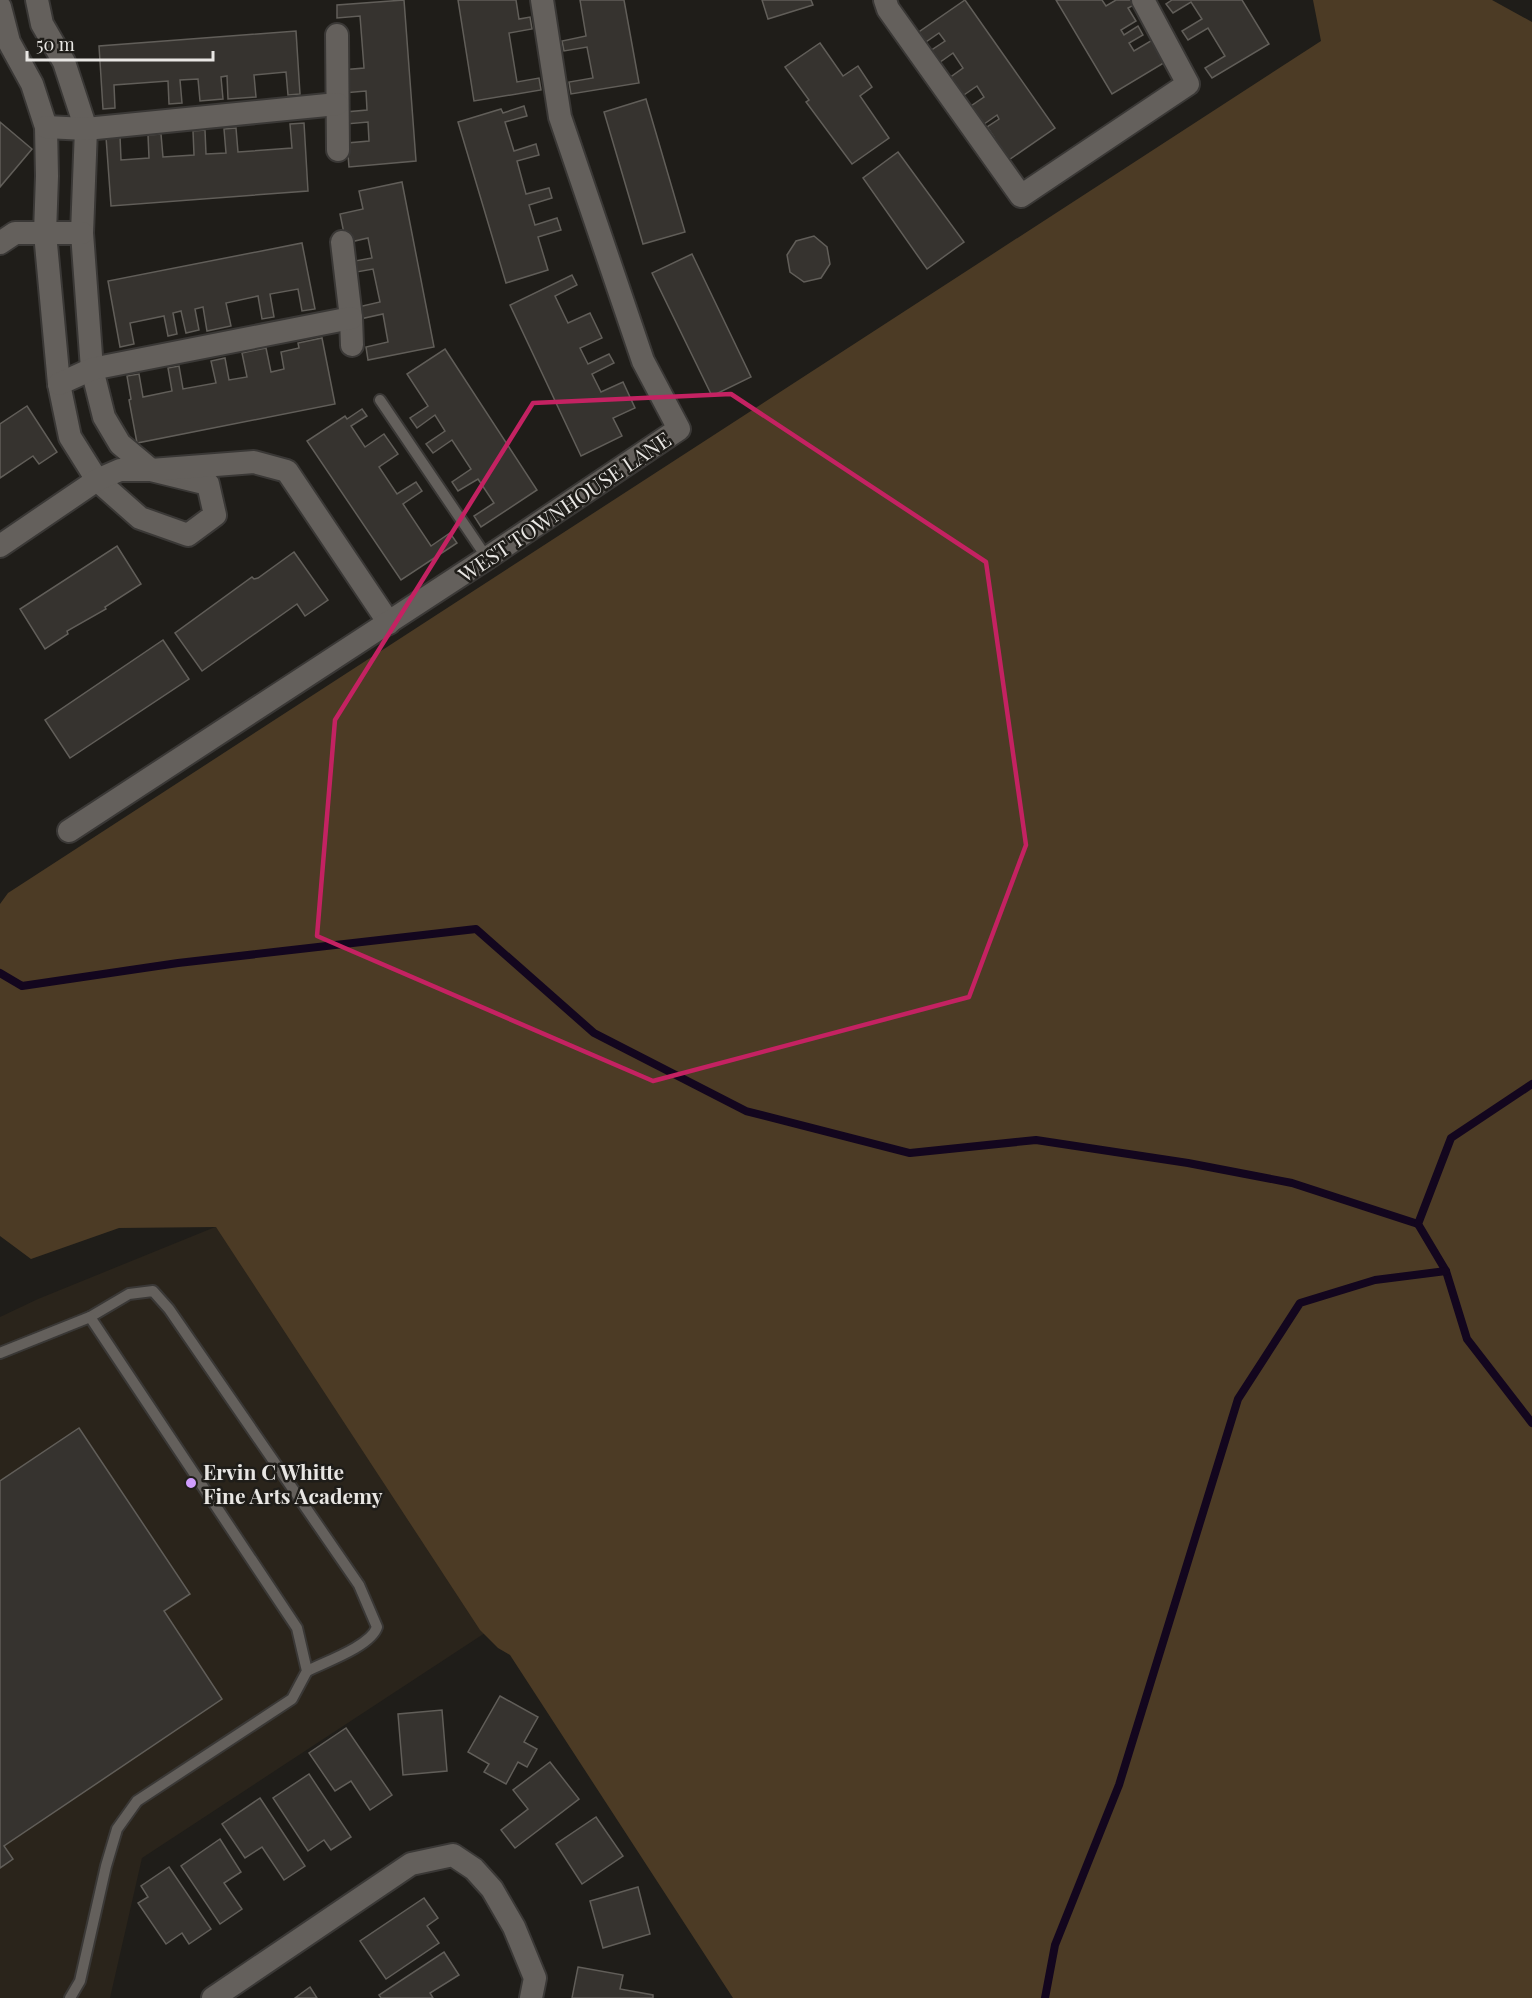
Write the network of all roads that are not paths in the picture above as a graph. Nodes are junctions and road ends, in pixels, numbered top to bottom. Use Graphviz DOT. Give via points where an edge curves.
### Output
graph roads {
  1 [pos="37,0"];
  2 [pos="543,0"];
  3 [pos="885,0"];
  4 [pos="1143,0"];
  5 [pos="0,7"];
  6 [pos="337,35"];
  7 [pos="337,104"];
  8 [pos="46,127"];
  9 [pos="86,129"];
  10 [pos="338,150"];
  11 [pos="5,232"];
  12 [pos="45,233"];
  13 [pos="82,233"];
  14 [pos="342,242"];
  15 [pos="351,318"];
  16 [pos="352,345"];
  17 [pos="92,369"];
  18 [pos="59,384"];
  19 [pos="380,400"];
  20 [pos="151,470"];
  21 [pos="97,480"];
  22 [pos="0,546"];
  23 [pos="487,558"];
  24 [pos="389,623"];
  25 [pos="69,831"];
  26 [pos="90,1317"];
  27 [pos="0,1353"];
  28 [pos="307,1671"];
  29 [pos="69,1998"];
  30 [pos="213,1998"];
  31 [pos="531,1998"];
  1 -- 9 [label="street" via="42,24 64,62"];
  2 -- 23 [label="street, WEST TOWNHOUSE LANE" via="560,117 643,361 680,429"];
  3 -- 4 [label="street" via="1021,196 1188,84"];
  5 -- 8 [label="street" via="9,42 32,84"];
  6 -- 7 [label="street"];
  7 -- 9 [label="street"];
  7 -- 10 [label="street"];
  8 -- 9 [label="street"];
  8 -- 12 [label="street"];
  9 -- 13 [label="street"];
  11 -- 12 [label="street"];
  12 -- 13 [label="street"];
  12 -- 18 [label="street"];
  13 -- 17 [label="street"];
  14 -- 15 [label="street"];
  15 -- 16 [label="street"];
  15 -- 17 [label="street"];
  17 -- 18 [label="street"];
  17 -- 20 [label="street" via="104,417 120,444"];
  18 -- 21 [label="street" via="70,437"];
  19 -- 23 [label="lane"];
  20 -- 21 [label="street" via="120,470"];
  20 -- 21 [label="street" via="208,484 215,515 188,536 140,518"];
  20 -- 24 [label="street" via="254,462 287,471"];
  21 -- 22 [label="street"];
  23 -- 24 [label="street, WEST TOWNHOUSE LANE"];
  24 -- 25 [label="street, WEST TOWNHOUSE LANE"];
  26 -- 27 [label="lane"];
  26 -- 28 [label="lane" via="297,1628"];
  26 -- 28 [label="lane" via="129,1294 153,1290 359,1585 377,1627 375,1634"];
  28 -- 29 [label="lane" via="292,1699 137,1801 117,1829 80,1980"];
  30 -- 31 [label="street" via="411,1864 453,1855 474,1869 492,1889 514,1928 535,1978"];
}
